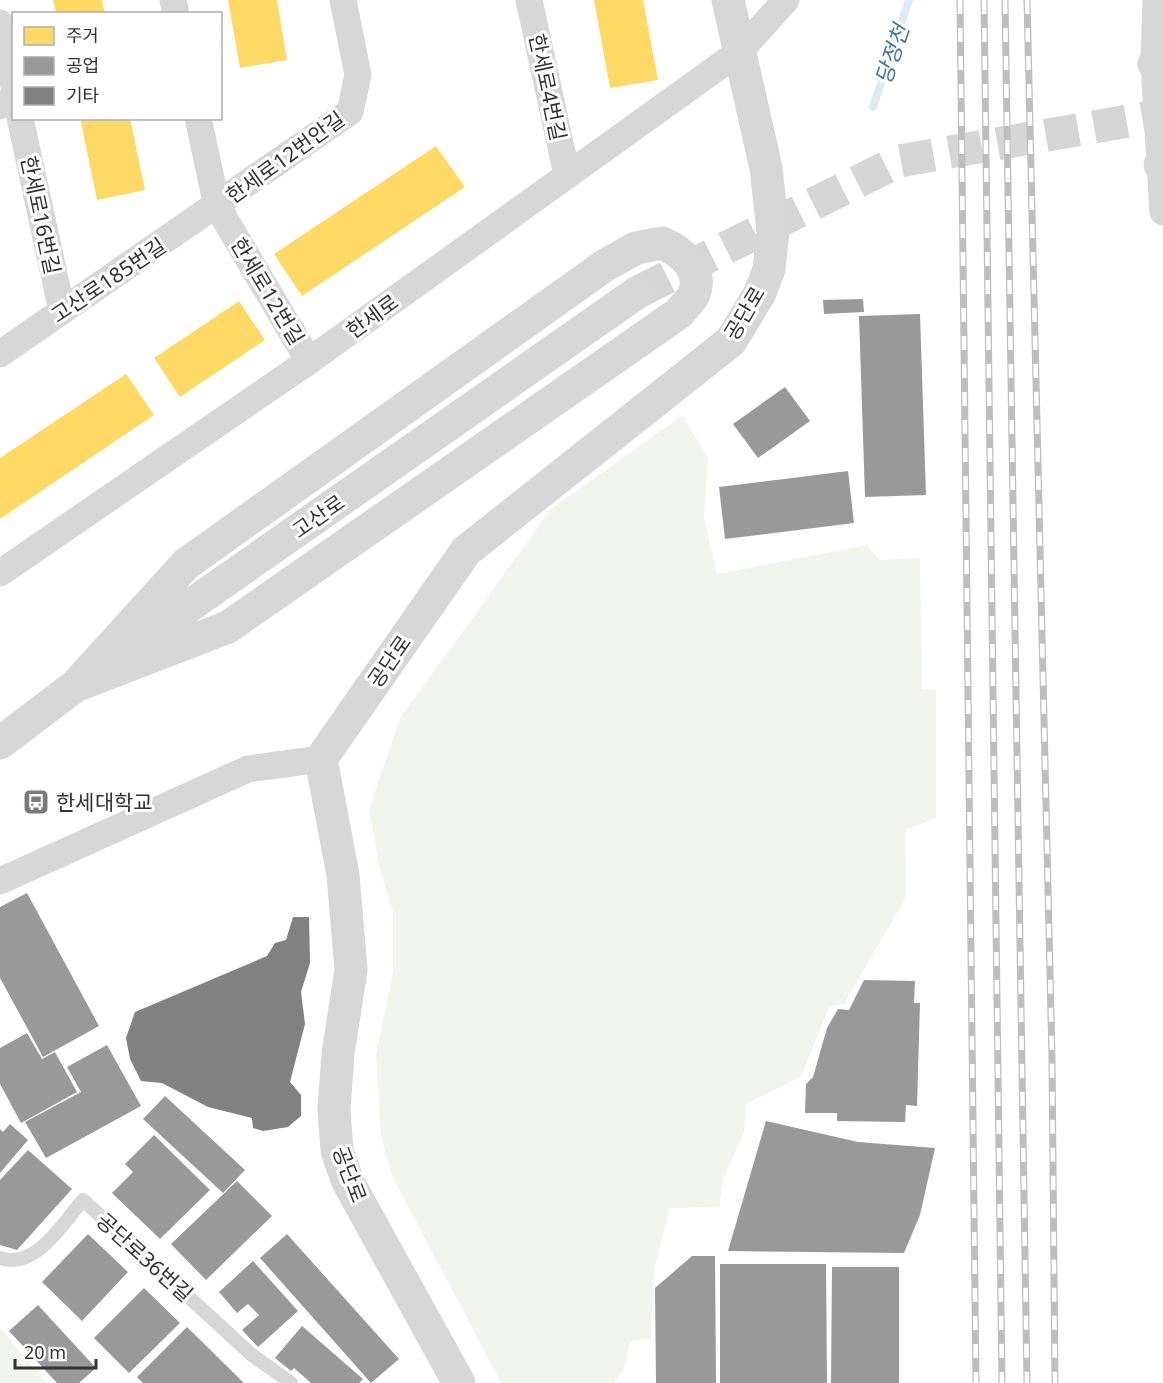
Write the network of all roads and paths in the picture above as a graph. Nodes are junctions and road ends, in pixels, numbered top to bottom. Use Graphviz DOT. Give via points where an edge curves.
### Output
graph roads {
  1 [pos="343,0"];
  2 [pos="529,0"];
  3 [pos="728,0"];
  4 [pos="786,0"];
  5 [pos="1156,0"];
  6 [pos="0,23"];
  7 [pos="739,52"];
  8 [pos="1158,64"];
  9 [pos="12,77"];
  10 [pos="20,120"];
  11 [pos="198,120"];
  12 [pos="1162,165"];
  13 [pos="567,175"];
  14 [pos="217,207"];
  15 [pos="1163,212"];
  16 [pos="638,292"];
  17 [pos="62,311"];
  18 [pos="0,354"];
  19 [pos="309,361"];
  20 [pos="0,573"];
  21 [pos="75,686"];
  22 [pos="0,743"];
  23 [pos="321,759"];
  24 [pos="0,881"];
  25 [pos="0,1258"];
  26 [pos="291,1383"];
  27 [pos="459,1383"];
  1 -- 14 [label="street, 한세로12번안길" via="358,75 350,112"];
  2 -- 13 [label="street, 한세로4번길"];
  3 -- 7 [label="street, 공단로"];
  4 -- 7 [label="street, 한세로"];
  5 -- 8 [label="street"];
  6 -- 9 [label="street"];
  7 -- 13 [label="street, 한세로"];
  7 -- 23 [label="street, 공단로" via="766,168 773,232 768,269 752,309 731,341 466,550"];
  8 -- 12 [label="street"];
  10 -- 17 [label="street, 한세로16번길"];
  11 -- 14 [label="street, 한세로12번길"];
  12 -- 15 [label="street"];
  13 -- 19 [label="street, 한세로"];
  14 -- 17 [label="street, 고산로185번길"];
  14 -- 19 [label="street, 한세로12번길"];
  16 -- 21 [label="street, 고산로"];
  17 -- 18 [label="street, 고산로185번길"];
  19 -- 20 [label="street, 한세로"];
  21 -- 21 [label="street" via="228,627 679,313 694,294 696,278 691,264 678,250 662,243 636,248 604,266 186,564"];
  21 -- 22 [label="street, 고산로"];
  23 -- 24 [label="street" via="249,769"];
  23 -- 27 [label="street, 공단로" via="343,875 351,970 338,1054 334,1108 337,1151 348,1182"];
  25 -- 26 [label="lane, 공단로36번길" via="12,1262 36,1253 83,1200 252,1355"];
}
